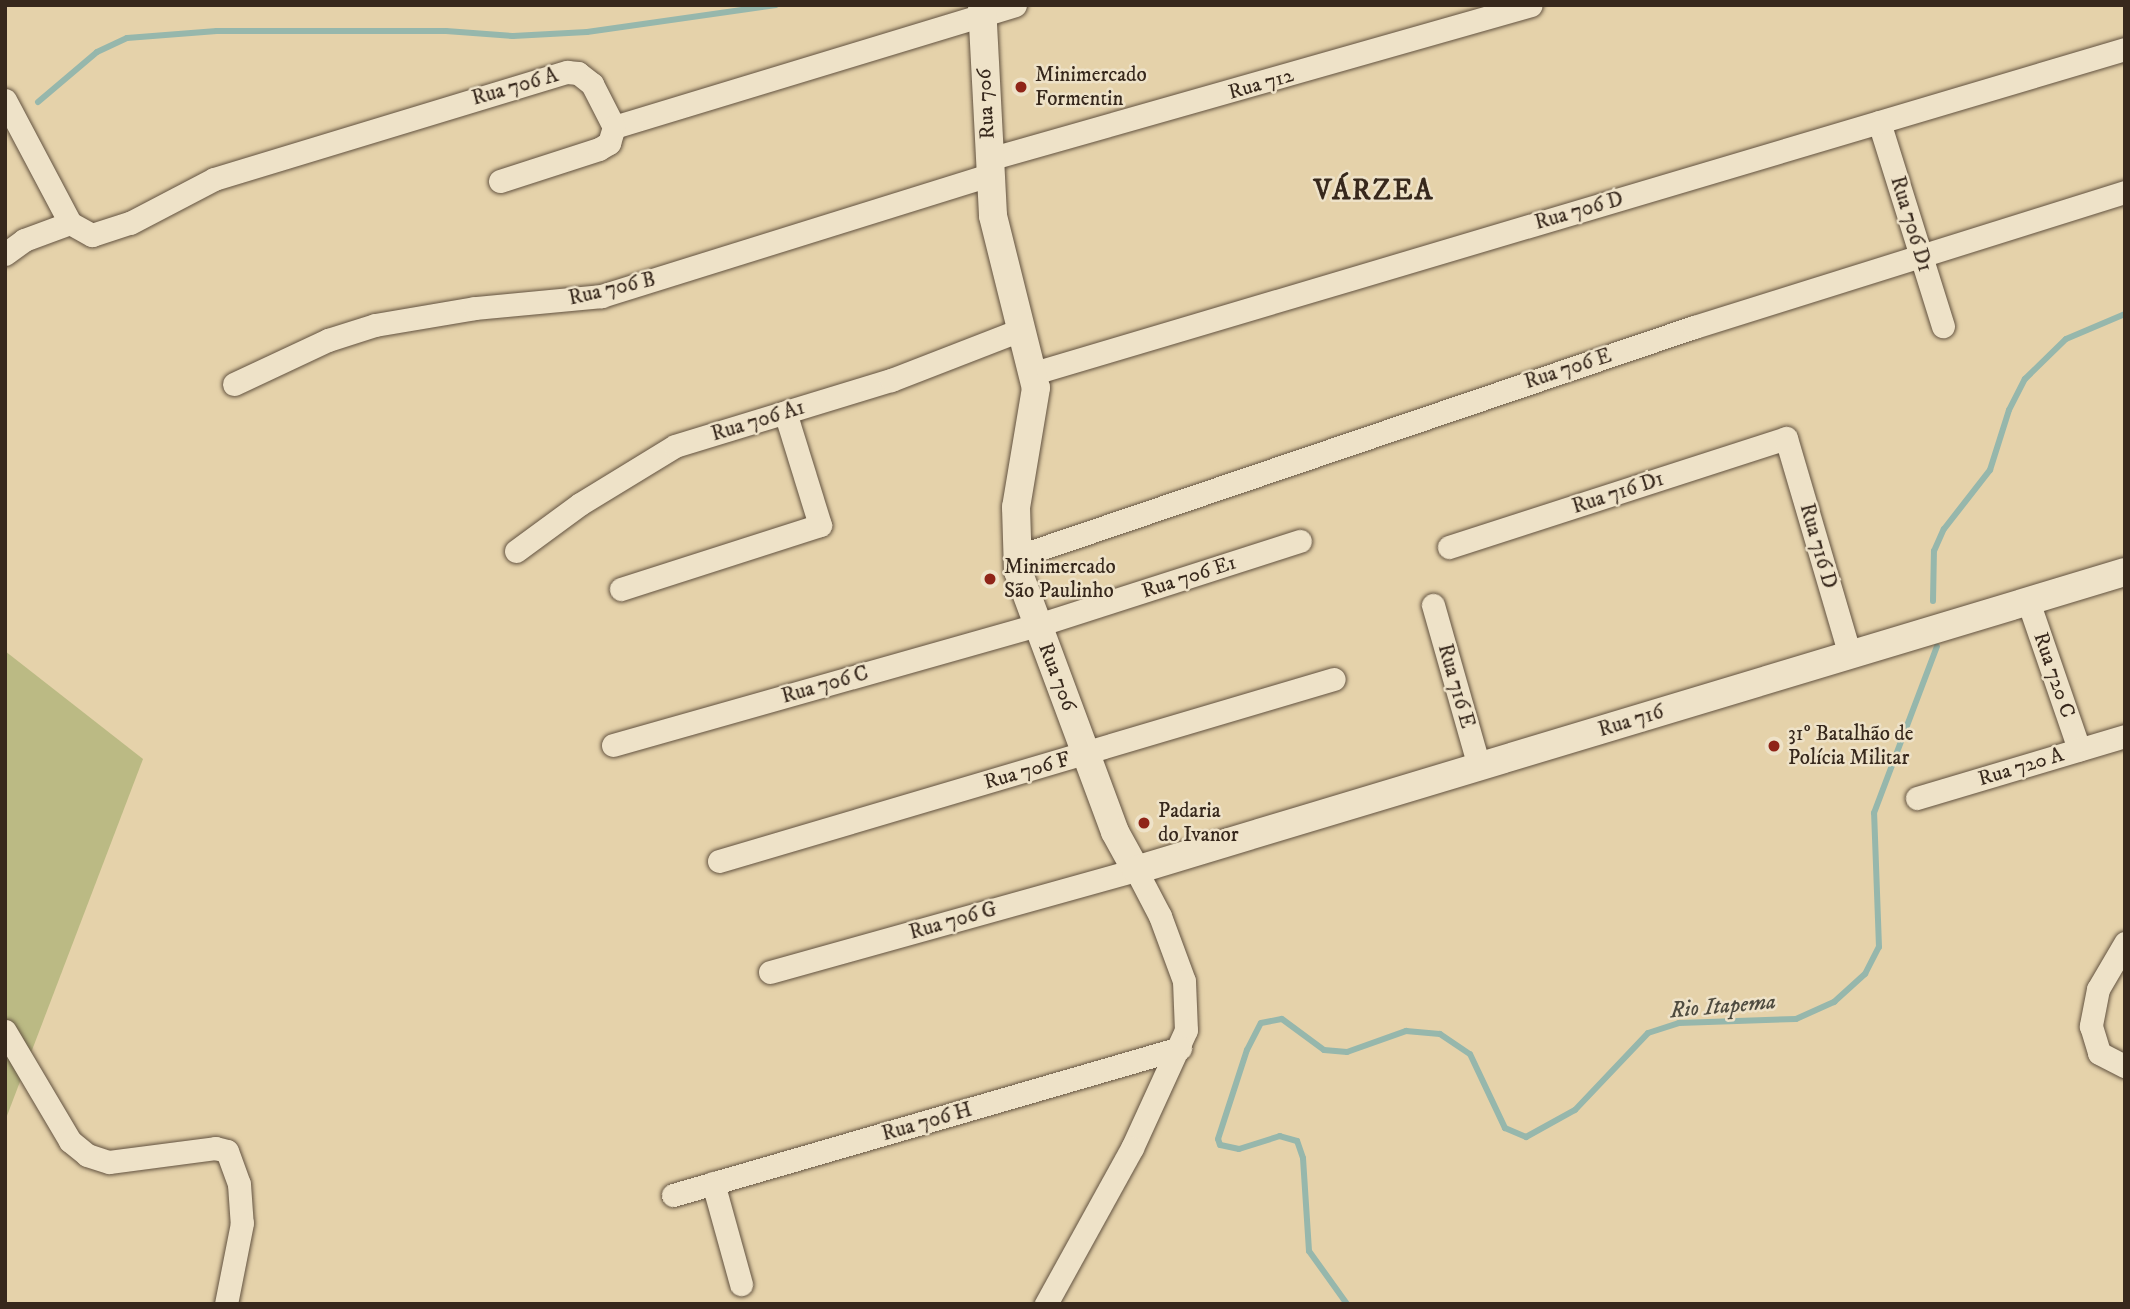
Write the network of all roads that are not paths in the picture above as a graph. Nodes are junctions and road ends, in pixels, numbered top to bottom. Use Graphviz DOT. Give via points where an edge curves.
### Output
graph roads {
  1 [pos="1015,5"];
  2 [pos="1531,5"];
  3 [pos="983,10"];
  4 [pos="2125,49"];
  5 [pos="5,100"];
  6 [pos="1879,122"];
  7 [pos="614,127"];
  8 [pos="989,167"];
  9 [pos="500,181"];
  10 [pos="2125,192"];
  11 [pos="70,223"];
  12 [pos="5,254"];
  13 [pos="1921,255"];
  14 [pos="1944,326"];
  15 [pos="1020,330"];
  16 [pos="1034,373"];
  17 [pos="234,384"];
  18 [pos="785,412"];
  19 [pos="1786,438"];
  20 [pos="1300,541"];
  21 [pos="1449,547"];
  22 [pos="516,551"];
  23 [pos="1016,557"];
  24 [pos="2125,572"];
  25 [pos="621,589"];
  26 [pos="2028,601"];
  27 [pos="1433,605"];
  28 [pos="1038,625"];
  29 [pos="1850,655"];
  30 [pos="1334,679"];
  31 [pos="2125,736"];
  32 [pos="613,746"];
  33 [pos="2079,749"];
  34 [pos="1086,753"];
  35 [pos="1479,767"];
  36 [pos="1917,798"];
  37 [pos="719,861"];
  38 [pos="1136,870"];
  39 [pos="2125,943"];
  40 [pos="770,972"];
  41 [pos="5,1031"];
  42 [pos="1180,1048"];
  43 [pos="2125,1066"];
  44 [pos="713,1183"];
  45 [pos="673,1195"];
  46 [pos="741,1284"];
  47 [pos="226,1304"];
  48 [pos="1046,1304"];
  1 -- 3 [label="street"];
  2 -- 8 [label="street, Rua 712"];
  3 -- 7 [label="street"];
  3 -- 8 [label="street, Rua 706"];
  4 -- 6 [label="street, Rua 706 D"];
  5 -- 11 [label="street"];
  6 -- 13 [label="street, Rua 706 D1"];
  6 -- 16 [label="street, Rua 706 D"];
  7 -- 9 [label="street" via="608,143 599,149"];
  7 -- 11 [label="street, Rua 706 A" via="593,84 578,72 567,72 214,179 106,232 82,233"];
  8 -- 15 [label="street, Rua 706" via="996,237"];
  8 -- 17 [label="street, Rua 706 B" via="601,296 375,324 328,340"];
  10 -- 13 [label="street, Rua 706 E"];
  11 -- 12 [label="street" via="24,240"];
  13 -- 14 [label="street, Rua 706 D1"];
  13 -- 23 [label="street, Rua 706 E" via="1317,452"];
  15 -- 16 [label="street, Rua 706"];
  15 -- 18 [label="street, Rua 706 A1" via="891,380"];
  16 -- 23 [label="street, Rua 706" via="1036,403 1016,507"];
  18 -- 22 [label="street, Rua 706 A1" via="657,454"];
  18 -- 25 [label="street" via="820,525"];
  19 -- 21 [label="street, Rua 716 D1"];
  19 -- 29 [label="street, Rua 716 D"];
  20 -- 28 [label="street, Rua 706 E1"];
  23 -- 28 [label="street, Rua 706"];
  24 -- 26 [label="street, Rua 716"];
  26 -- 29 [label="street, Rua 716"];
  26 -- 33 [label="street, Rua 720 C"];
  27 -- 35 [label="street, Rua 716 E"];
  28 -- 32 [label="street, Rua 706 C"];
  28 -- 34 [label="street, Rua 706"];
  29 -- 35 [label="street, Rua 716"];
  30 -- 34 [label="street, Rua 706 F"];
  31 -- 33 [label="street, Rua 720 A"];
  33 -- 36 [label="street, Rua 720 A"];
  34 -- 37 [label="street, Rua 706 F"];
  34 -- 38 [label="street, Rua 706" via="1115,832"];
  35 -- 38 [label="street, Rua 716"];
  38 -- 40 [label="street, Rua 706 G"];
  38 -- 42 [label="street, Rua 706" via="1160,916 1184,981 1188,1011"];
  39 -- 43 [label="street" via="2098,989 2091,1026 2099,1053"];
  41 -- 47 [label="street" via="70,1141 88,1155 109,1162 215,1148 227,1151 239,1184 242,1223"];
  42 -- 44 [label="street, Rua 706 H"];
  42 -- 48 [label="street, Rua 706"];
  44 -- 45 [label="street, Rua 706 H"];
  44 -- 46 [label="street"];
}
